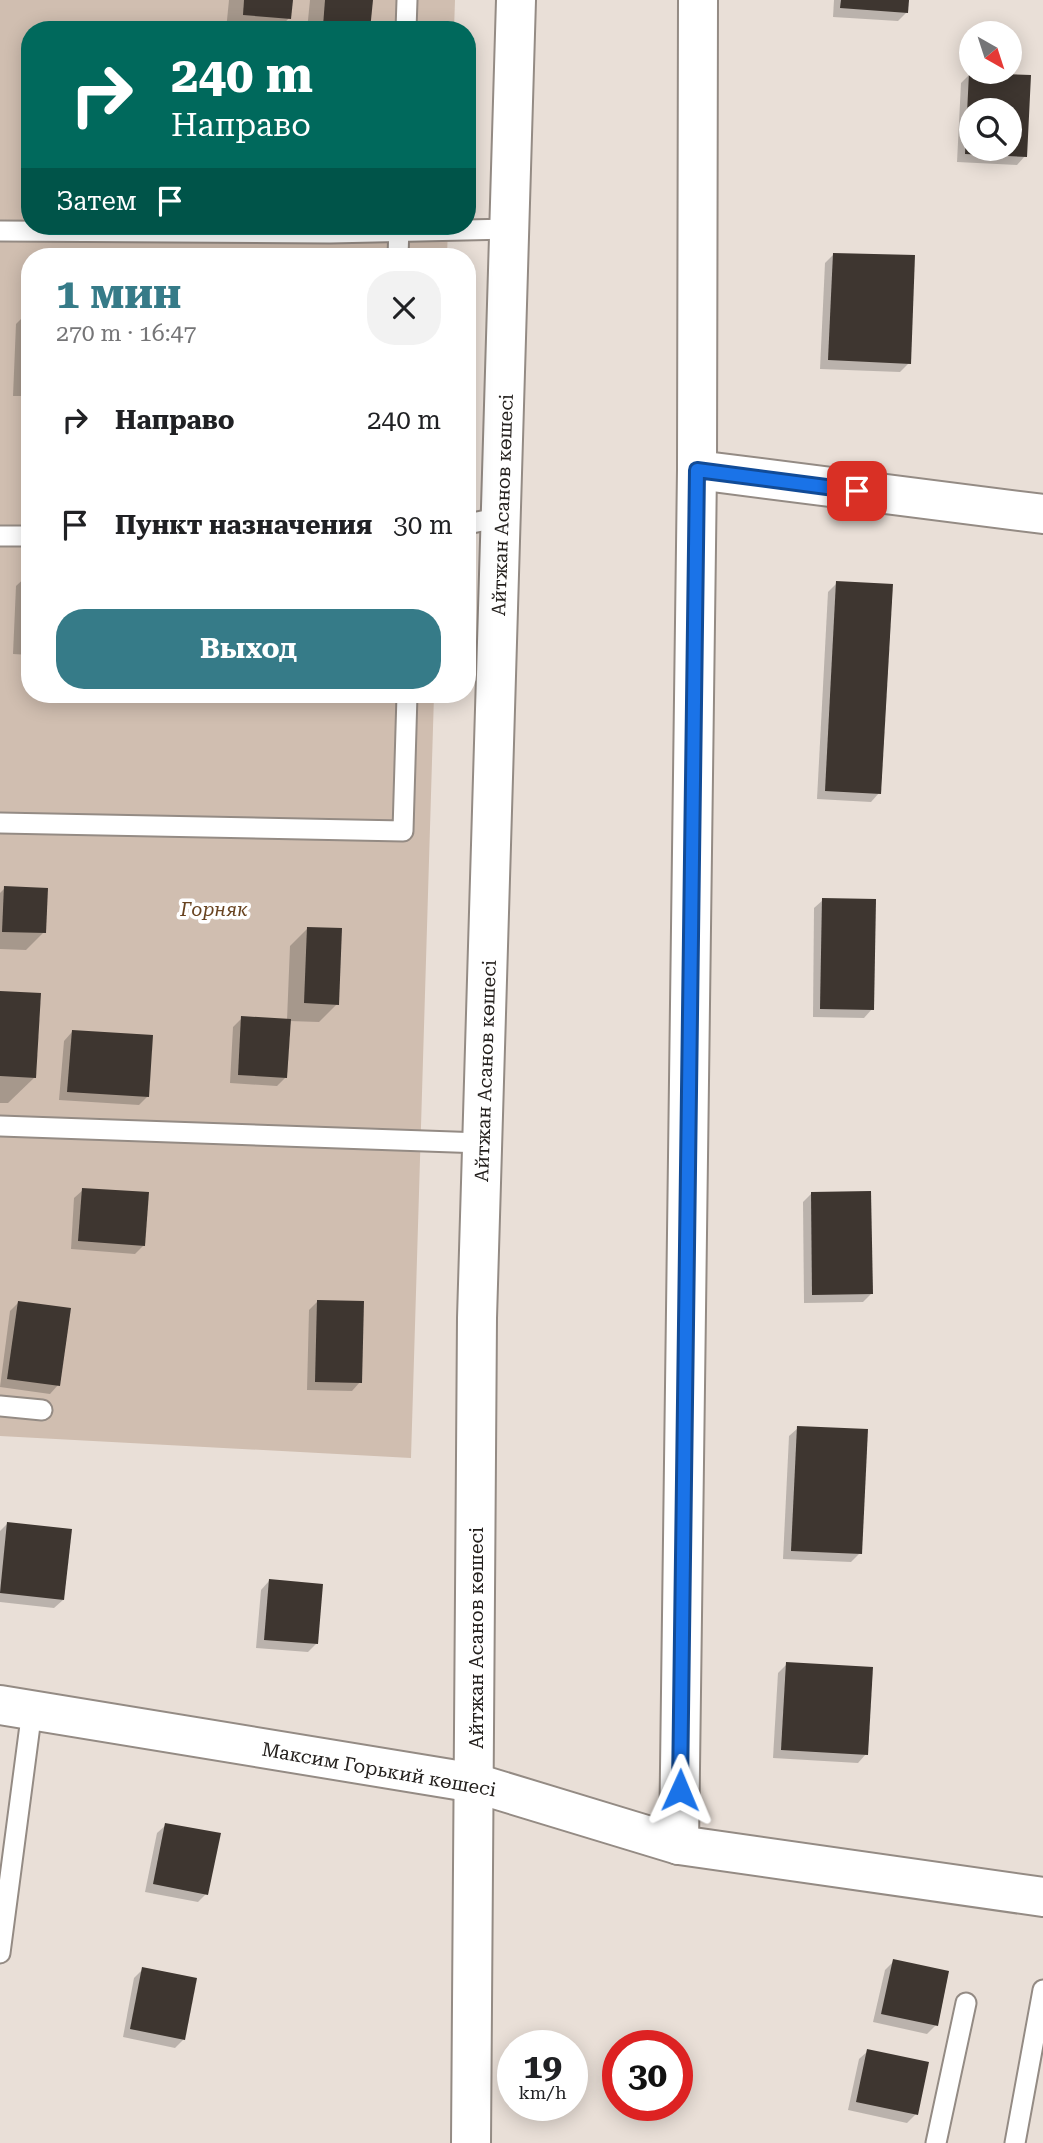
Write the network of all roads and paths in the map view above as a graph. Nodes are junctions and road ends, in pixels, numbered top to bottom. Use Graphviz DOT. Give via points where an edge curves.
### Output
graph roads {
  1 [pos="407,0"];
  2 [pos="516,0"];
  3 [pos="698,0"];
  4 [pos="406,21"];
  5 [pos="476,229"];
  6 [pos="511,229"];
  7 [pos="0,231"];
  8 [pos="21,231"];
  9 [pos="697,470"];
  10 [pos="1043,514"];
  11 [pos="485,520"];
  12 [pos="0,536"];
  13 [pos="21,536"];
  14 [pos="407,703"];
  15 [pos="0,823"];
  16 [pos="0,1126"];
  17 [pos="482,1143"];
  18 [pos="0,1406"];
  19 [pos="42,1410"];
  20 [pos="16,1707"];
  21 [pos="475,1783"];
  22 [pos="679,1845"];
  23 [pos="1043,1897"];
  24 [pos="0,1953"];
  25 [pos="1043,1990"];
  26 [pos="966,2003"];
  27 [pos="471,2143"];
  28 [pos="936,2143"];
  29 [pos="1015,2143"];
  1 -- 4 [label="lane"];
  2 -- 6 [label="street, Айтжан Асанов көшесі"];
  3 -- 9 [label="street"];
  5 -- 6 [label="lane"];
  6 -- 11 [label="street, Айтжан Асанов көшесі"];
  7 -- 8 [label="lane"];
  9 -- 10 [label="street"];
  9 -- 22 [label="street"];
  11 -- 17 [label="street, Айтжан Асанов көшесі"];
  12 -- 13 [label="lane"];
  14 -- 15 [label="lane" via="404,831"];
  16 -- 17 [label="lane"];
  17 -- 21 [label="street, Айтжан Асанов көшесі"];
  18 -- 19 [label="lane"];
  20 -- 21 [label="street, Максим Горький көшесі"];
  20 -- 24 [label="lane"];
  21 -- 22 [label="street, Максим Горький көшесі"];
  21 -- 27 [label="street, Айтжан Асанов көшесі"];
  22 -- 23 [label="street, Максим Горький көшесі"];
  25 -- 29 [label="lane"];
  26 -- 28 [label="lane"];
}
